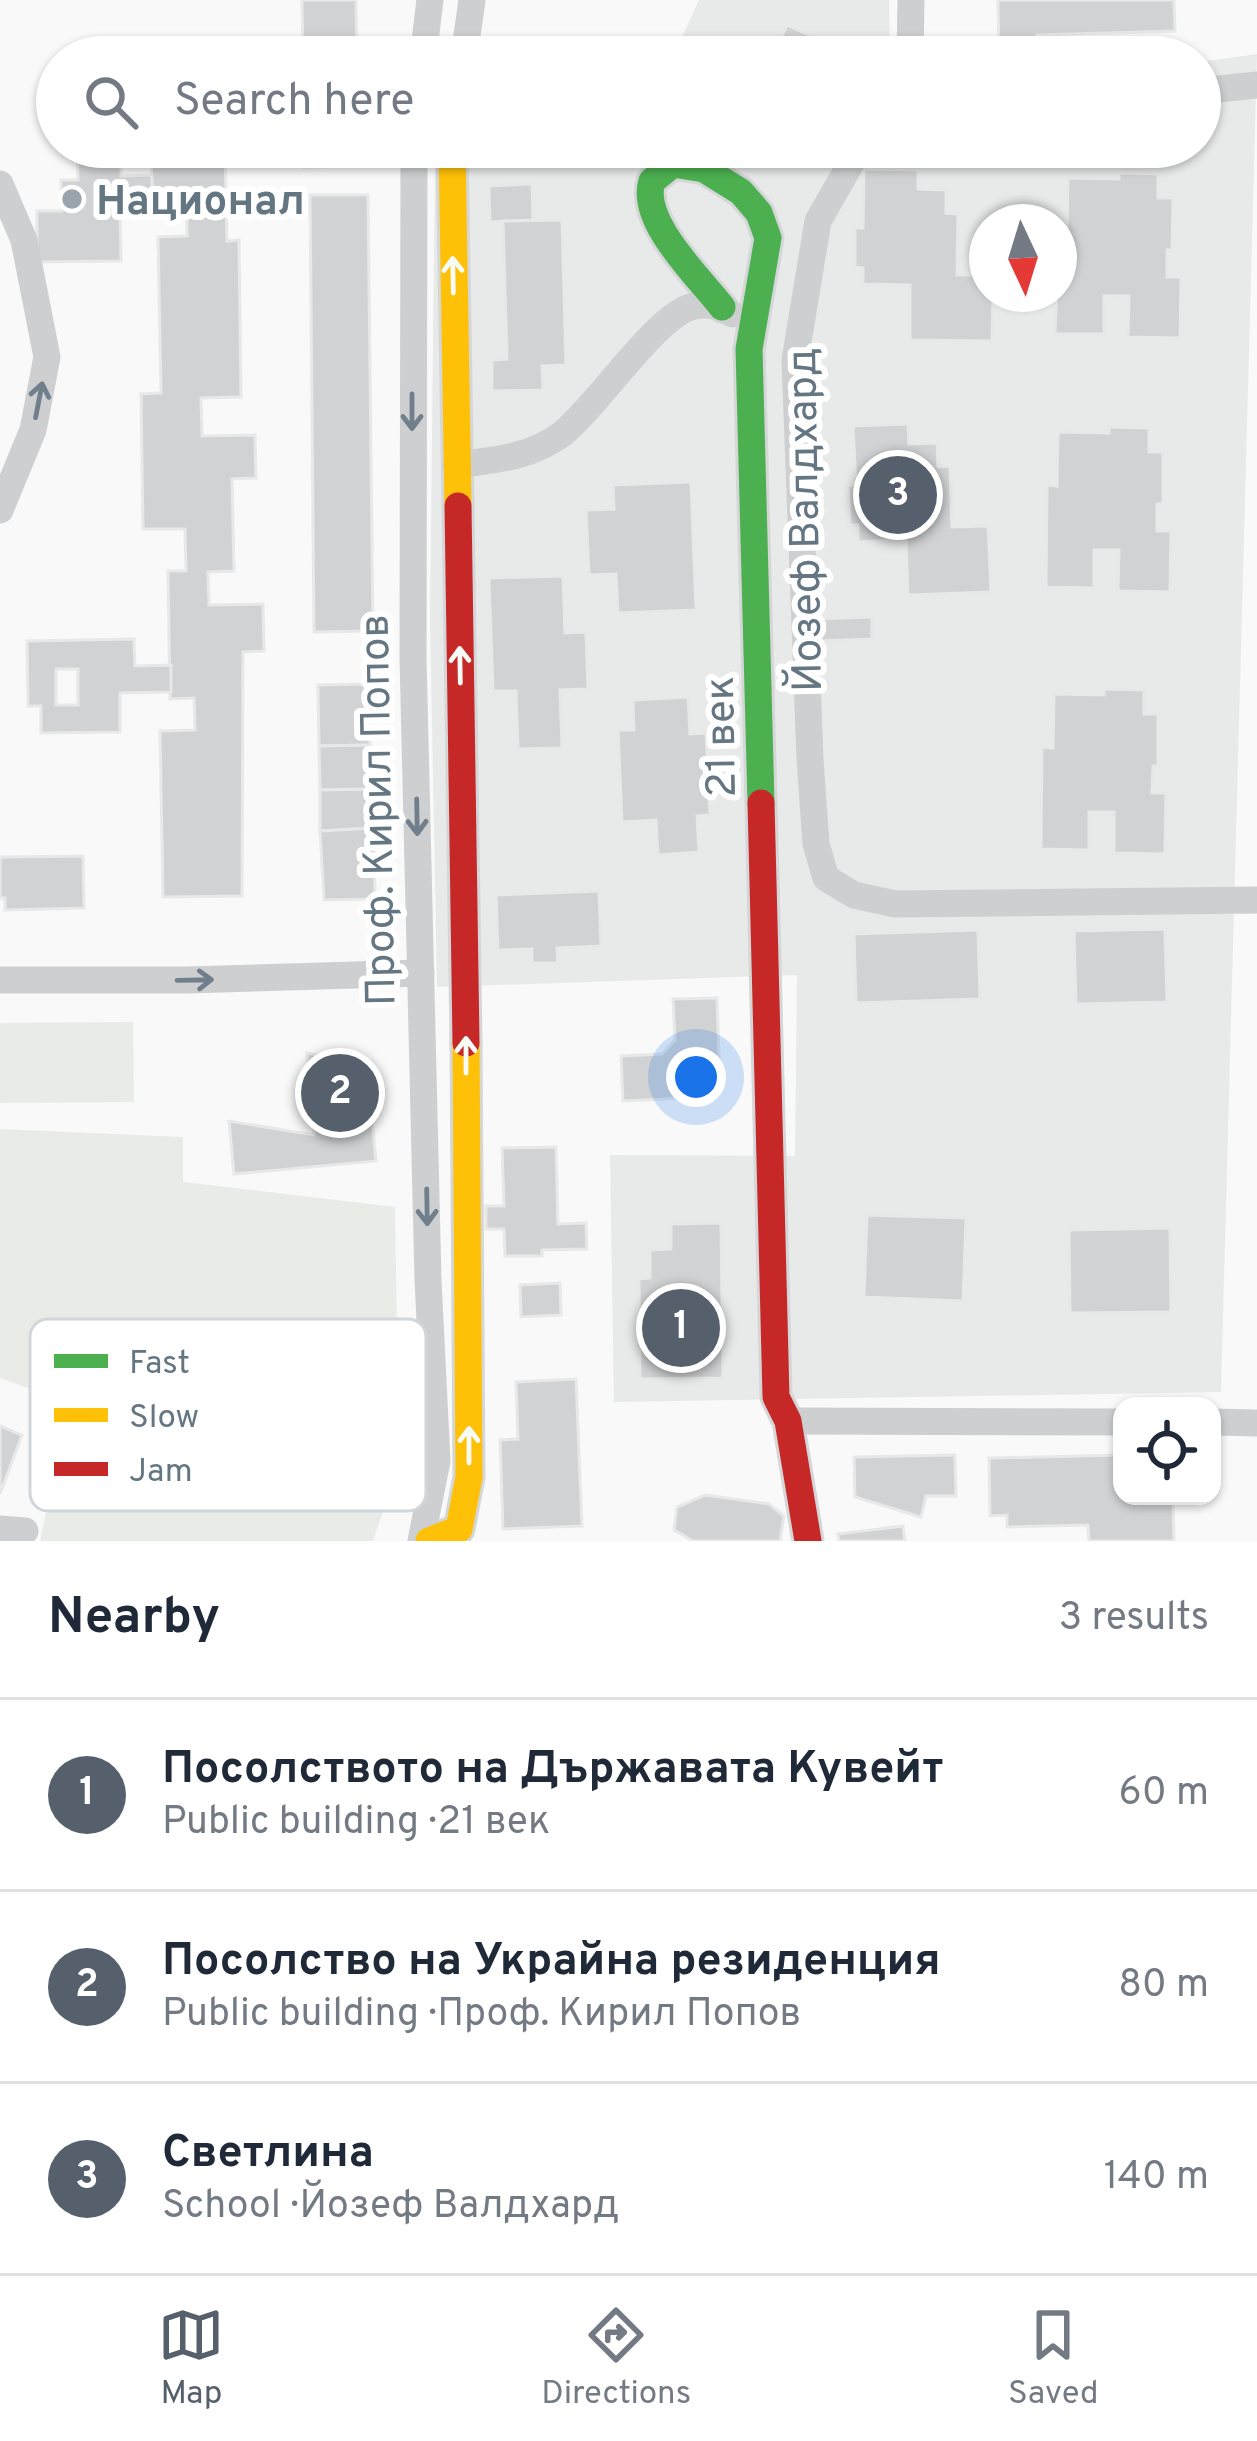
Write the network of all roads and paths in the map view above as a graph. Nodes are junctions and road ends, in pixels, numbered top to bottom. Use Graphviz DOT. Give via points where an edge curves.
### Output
graph roads {
  1 [pos="430,0"];
  2 [pos="472,0"];
  3 [pos="910,0"];
  4 [pos="426,36"];
  5 [pos="467,36"];
  6 [pos="910,36"];
  7 [pos="1257,85"];
  8 [pos="1221,89"];
  9 [pos="414,168"];
  10 [pos="452,168"];
  11 [pos="665,168"];
  12 [pos="698,168"];
  13 [pos="848,168"];
  14 [pos="0,184"];
  15 [pos="722,307"];
  16 [pos="749,349"];
  17 [pos="456,465"];
  18 [pos="0,510"];
  19 [pos="1257,900"];
  20 [pos="421,973"];
  21 [pos="0,980"];
  22 [pos="788,1421"];
  23 [pos="1113,1422"];
  24 [pos="1221,1422"];
  25 [pos="1257,1423"];
  26 [pos="457,1535"];
  27 [pos="425,1541"];
  28 [pos="808,1541"];
  1 -- 4 [label="street"];
  2 -- 5 [label="street"];
  3 -- 6 [label="street"];
  7 -- 8 [label="street"];
  9 -- 20 [label="street, Проф. Кирил Попов, one-way"];
  17 -- 10 [label="street, Проф. Кирил Попов, one-way"];
  11 -- 15 [label="street, 21 век" via="648,191 652,213"];
  12 -- 16 [label="street, 21 век" via="751,197 769,237"];
  13 -- 19 [label="street, Йозеф Валдхард" via="818,220 795,360 816,844 826,878 854,895 895,904"];
  18 -- 14 [label="street, one-way" via="33,430 47,358 23,240"];
  15 -- 16 [label="street" via="742,327"];
  15 -- 17 [label="street" via="676,314 562,434 519,457"];
  16 -- 22 [label="street, 21 век" via="776,1397"];
  26 -- 17 [label="street, Проф. Кирил Попов, one-way" via="469,1454"];
  21 -- 20 [label="street, one-way"];
  20 -- 27 [label="street, Проф. Кирил Попов, one-way" via="437,1461"];
  22 -- 23 [label="street"];
  22 -- 28 [label="street, 21 век"];
  24 -- 25 [label="street"];
  26 -- 27 [label="street, Проф. Кирил Попов"];
}
